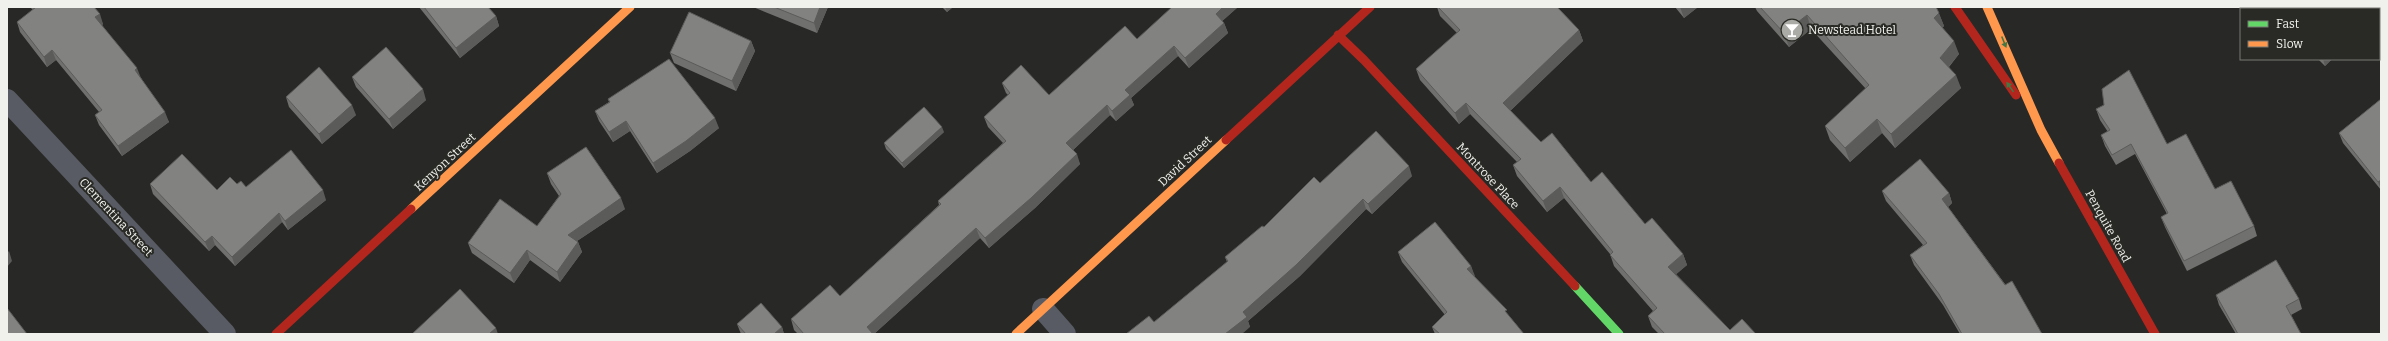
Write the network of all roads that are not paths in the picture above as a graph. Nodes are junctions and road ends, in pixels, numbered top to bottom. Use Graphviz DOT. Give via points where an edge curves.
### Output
graph roads {
  1 [pos="630,7"];
  2 [pos="1370,7"];
  3 [pos="1955,7"];
  4 [pos="1987,7"];
  5 [pos="1338,35"];
  6 [pos="7,100"];
  7 [pos="2041,130"];
  8 [pos="1043,309"];
  9 [pos="225,334"];
  10 [pos="276,334"];
  11 [pos="1016,334"];
  12 [pos="1065,334"];
  13 [pos="1619,334"];
  14 [pos="2155,334"];
  1 -- 10 [label="street, Kenyon Street"];
  2 -- 5 [label="street, David Street"];
  7 -- 3 [label="street, Penquite Road, one-way"];
  4 -- 7 [label="street, Penquite Road, one-way"];
  5 -- 8 [label="street, David Street"];
  5 -- 13 [label="street, Montrose Place"];
  6 -- 9 [label="street, Clementina Street"];
  7 -- 14 [label="street, Penquite Road"];
  8 -- 11 [label="street, David Street"];
  8 -- 12 [label="street"];
}
